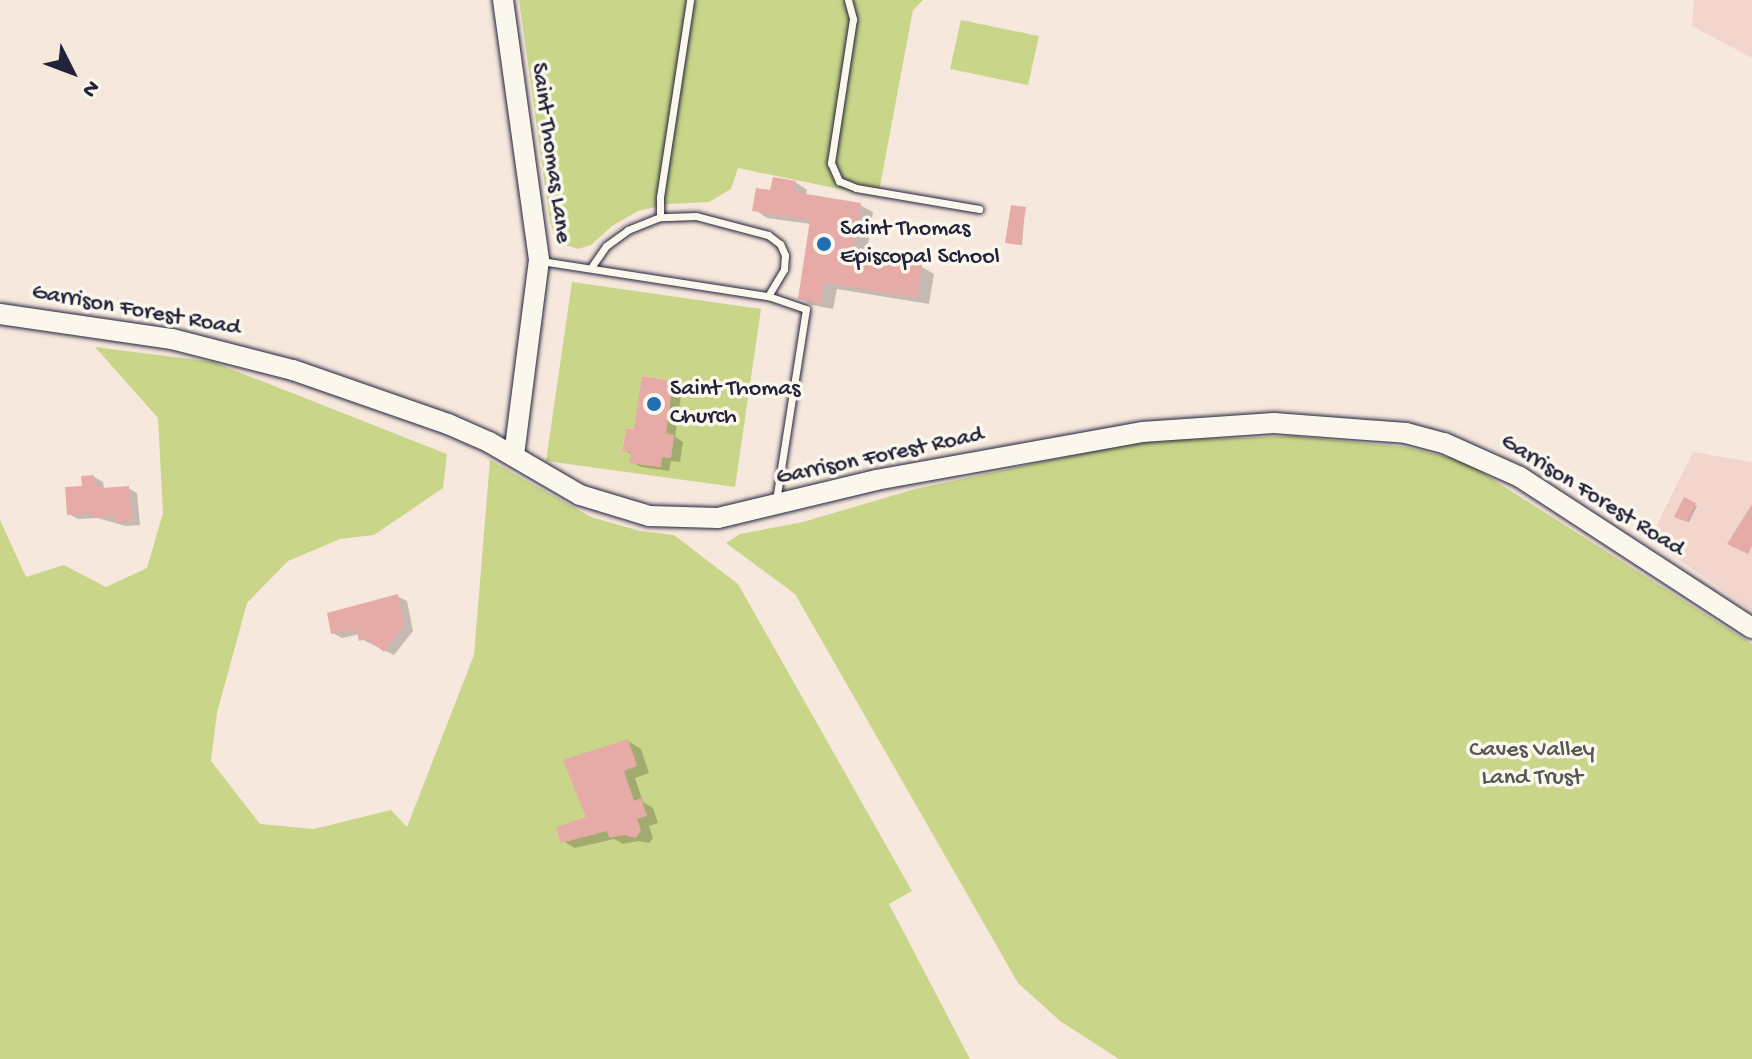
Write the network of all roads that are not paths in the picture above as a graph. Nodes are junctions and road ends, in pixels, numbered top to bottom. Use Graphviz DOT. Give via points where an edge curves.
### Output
graph roads {
  1 [pos="503,0"];
  2 [pos="690,0"];
  3 [pos="848,0"];
  4 [pos="979,209"];
  5 [pos="660,217"];
  6 [pos="539,260"];
  7 [pos="592,266"];
  8 [pos="768,296"];
  9 [pos="0,314"];
  10 [pos="514,456"];
  11 [pos="775,506"];
  12 [pos="1752,628"];
  1 -- 6 [label="main road, Saint Thomas Lane"];
  2 -- 5 [label="lane"];
  3 -- 4 [label="lane" via="853,19 831,163 839,181"];
  5 -- 7 [label="lane" via="628,230 606,246"];
  5 -- 8 [label="lane" via="696,216 768,235 785,255 781,276"];
  6 -- 7 [label="lane"];
  6 -- 10 [label="main road, Saint Thomas Lane"];
  7 -- 8 [label="lane"];
  8 -- 11 [label="lane" via="806,309"];
  9 -- 10 [label="main road, Garrison Forest Road" via="237,354 448,424"];
  10 -- 11 [label="main road, Garrison Forest Road" via="580,495 649,516 718,518"];
  11 -- 12 [label="main road, Garrison Forest Road" via="876,480 1142,432 1274,423 1369,428 1444,443 1520,477"];
}
